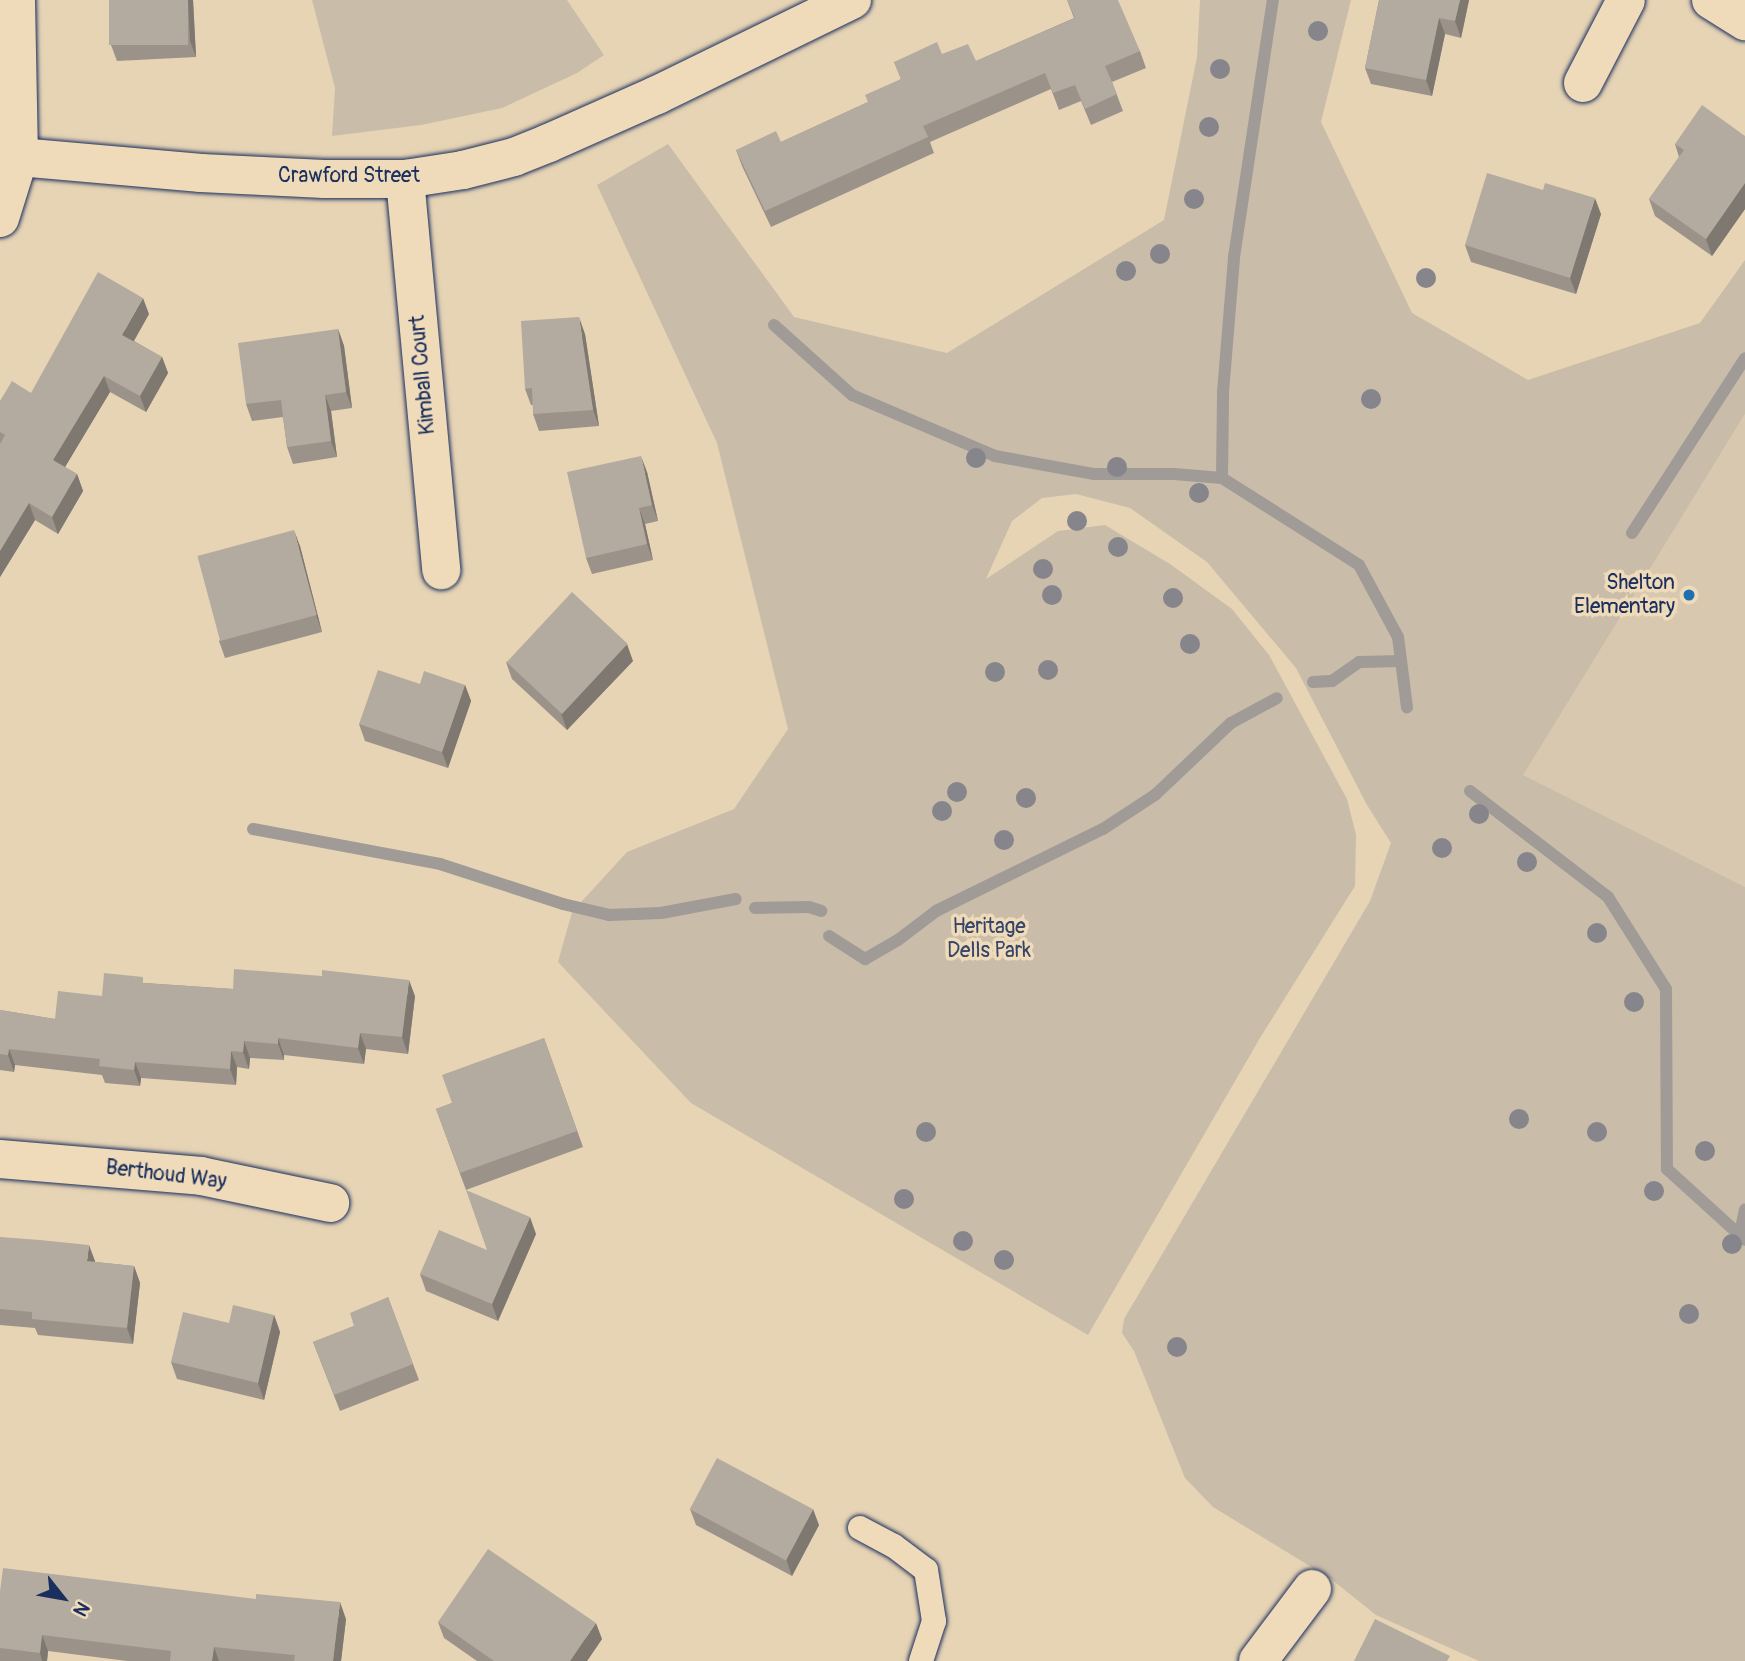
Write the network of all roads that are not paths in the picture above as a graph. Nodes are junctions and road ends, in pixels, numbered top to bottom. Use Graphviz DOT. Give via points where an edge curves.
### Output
graph roads {
  1 [pos="16,0"];
  2 [pos="852,0"];
  3 [pos="1626,0"];
  4 [pos="1711,0"];
  5 [pos="1745,21"];
  6 [pos="1583,83"];
  7 [pos="19,157"];
  8 [pos="405,179"];
  9 [pos="0,218"];
  10 [pos="442,570"];
  11 [pos="0,1158"];
  12 [pos="330,1203"];
  13 [pos="860,1528"];
  14 [pos="1312,1589"];
  15 [pos="921,1661"];
  16 [pos="1258,1661"];
  1 -- 7 [label="street"];
  2 -- 8 [label="street, Crawford Street" via="657,95 526,152 463,170"];
  3 -- 6 [label="street"];
  4 -- 5 [label="street"];
  7 -- 8 [label="street, Crawford Street" via="201,173"];
  7 -- 9 [label="street"];
  8 -- 10 [label="street, Kimball Court"];
  11 -- 12 [label="street, Berthoud Way" via="201,1176"];
  13 -- 15 [label="lane" via="926,1570 934,1621"];
  14 -- 16 [label="street"];
}
